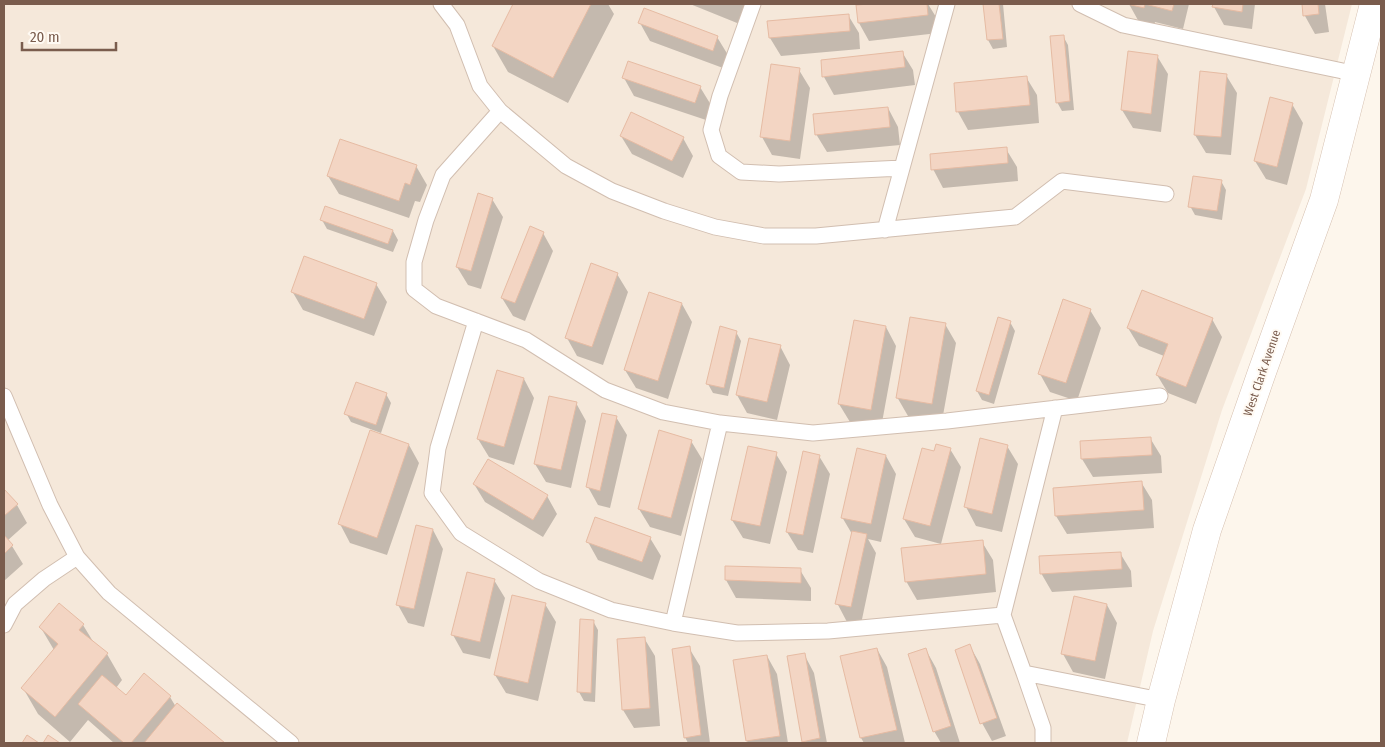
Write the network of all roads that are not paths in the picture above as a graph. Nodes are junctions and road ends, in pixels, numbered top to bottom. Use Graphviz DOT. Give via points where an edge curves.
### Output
graph roads {
  1 [pos="441,4"];
  2 [pos="754,4"];
  3 [pos="947,4"];
  4 [pos="1080,4"];
  5 [pos="1374,4"];
  6 [pos="1357,74"];
  7 [pos="500,111"];
  8 [pos="902,168"];
  9 [pos="1166,194"];
  10 [pos="886,230"];
  11 [pos="476,321"];
  12 [pos="4,396"];
  13 [pos="1160,396"];
  14 [pos="1055,408"];
  15 [pos="720,423"];
  16 [pos="77,557"];
  17 [pos="1003,615"];
  18 [pos="673,623"];
  19 [pos="4,625"];
  20 [pos="1024,673"];
  21 [pos="1160,700"];
  22 [pos="291,743"];
  23 [pos="1043,743"];
  24 [pos="1151,743"];
  1 -- 7 [label="lane" via="457,25 480,86"];
  2 -- 8 [label="lane" via="711,130 719,156 741,172 779,174"];
  3 -- 8 [label="lane"];
  4 -- 6 [label="lane" via="1123,26"];
  5 -- 6 [label="main road, West Clark Avenue"];
  6 -- 21 [label="main road, West Clark Avenue" via="1324,200 1207,530"];
  7 -- 10 [label="lane" via="566,166 612,191 664,212 764,236 816,236"];
  7 -- 11 [label="lane" via="443,175 414,262 414,289 436,306"];
  8 -- 10 [label="lane"];
  9 -- 10 [label="lane" via="1062,181 1014,217"];
  11 -- 15 [label="lane" via="526,340 605,390 663,412"];
  11 -- 18 [label="lane" via="438,448 432,493 461,533 539,581 610,610"];
  12 -- 16 [label="lane" via="50,504"];
  13 -- 14 [label="lane"];
  14 -- 15 [label="lane" via="813,433"];
  14 -- 17 [label="lane"];
  15 -- 18 [label="lane"];
  16 -- 19 [label="lane" via="15,604"];
  16 -- 22 [label="lane" via="109,594"];
  17 -- 18 [label="lane" via="828,631 737,633"];
  17 -- 20 [label="lane"];
  20 -- 21 [label="lane"];
  20 -- 23 [label="lane" via="1043,728"];
  21 -- 24 [label="main road, West Clark Avenue"];
}
